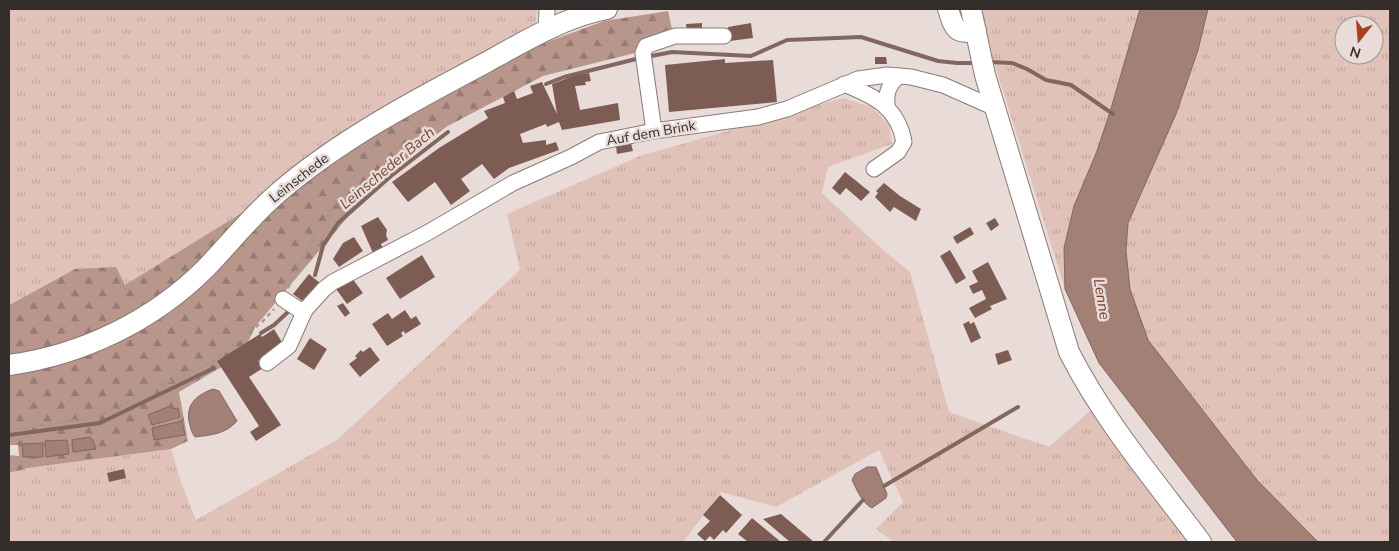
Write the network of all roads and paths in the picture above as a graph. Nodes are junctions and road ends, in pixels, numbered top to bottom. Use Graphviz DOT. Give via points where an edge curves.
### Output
graph roads {
  1 [pos="548,9"];
  2 [pos="607,9"];
  3 [pos="948,9"];
  4 [pos="971,9"];
  5 [pos="976,31"];
  6 [pos="546,32"];
  7 [pos="724,36"];
  8 [pos="899,76"];
  9 [pos="844,84"];
  10 [pos="887,106"];
  11 [pos="995,108"];
  12 [pos="654,131"];
  13 [pos="380,138"];
  14 [pos="874,169"];
  15 [pos="283,299"];
  16 [pos="305,310"];
  17 [pos="267,363"];
  18 [pos="9,365"];
  19 [pos="9,430"];
  20 [pos="1201,542"];
  1 -- 6 [label="street"];
  2 -- 6 [label="main road, Leinschede" via="581,16"];
  3 -- 5 [label="main road" via="958,31"];
  4 -- 5 [label="main road"];
  5 -- 11 [label="main road"];
  6 -- 18 [label="main road, Leinschede" via="441,86 361,132 322,159 278,192 177,294 130,326 83,346"];
  7 -- 12 [label="street" via="675,36 646,46 644,58"];
  8 -- 9 [label="street, Auf dem Brink" via="858,78"];
  8 -- 10 [label="street" via="888,88"];
  8 -- 11 [label="street, Auf dem Brink" via="943,85"];
  9 -- 10 [label="street"];
  9 -- 12 [label="street, Auf dem Brink" via="788,109 758,117"];
  10 -- 14 [label="street" via="897,119 904,142 898,152"];
  11 -- 20 [label="main road" via="1069,352 1097,401"];
  12 -- 16 [label="street, Auf dem Brink" via="599,142 513,183 333,282"];
  13 -- 15 [label="path" via="336,203 294,273"];
  15 -- 16 [label="street"];
  15 -- 19 [label="path" via="223,354 195,371 104,413"];
  16 -- 17 [label="street, Auf dem Brink" via="289,346"];
}
